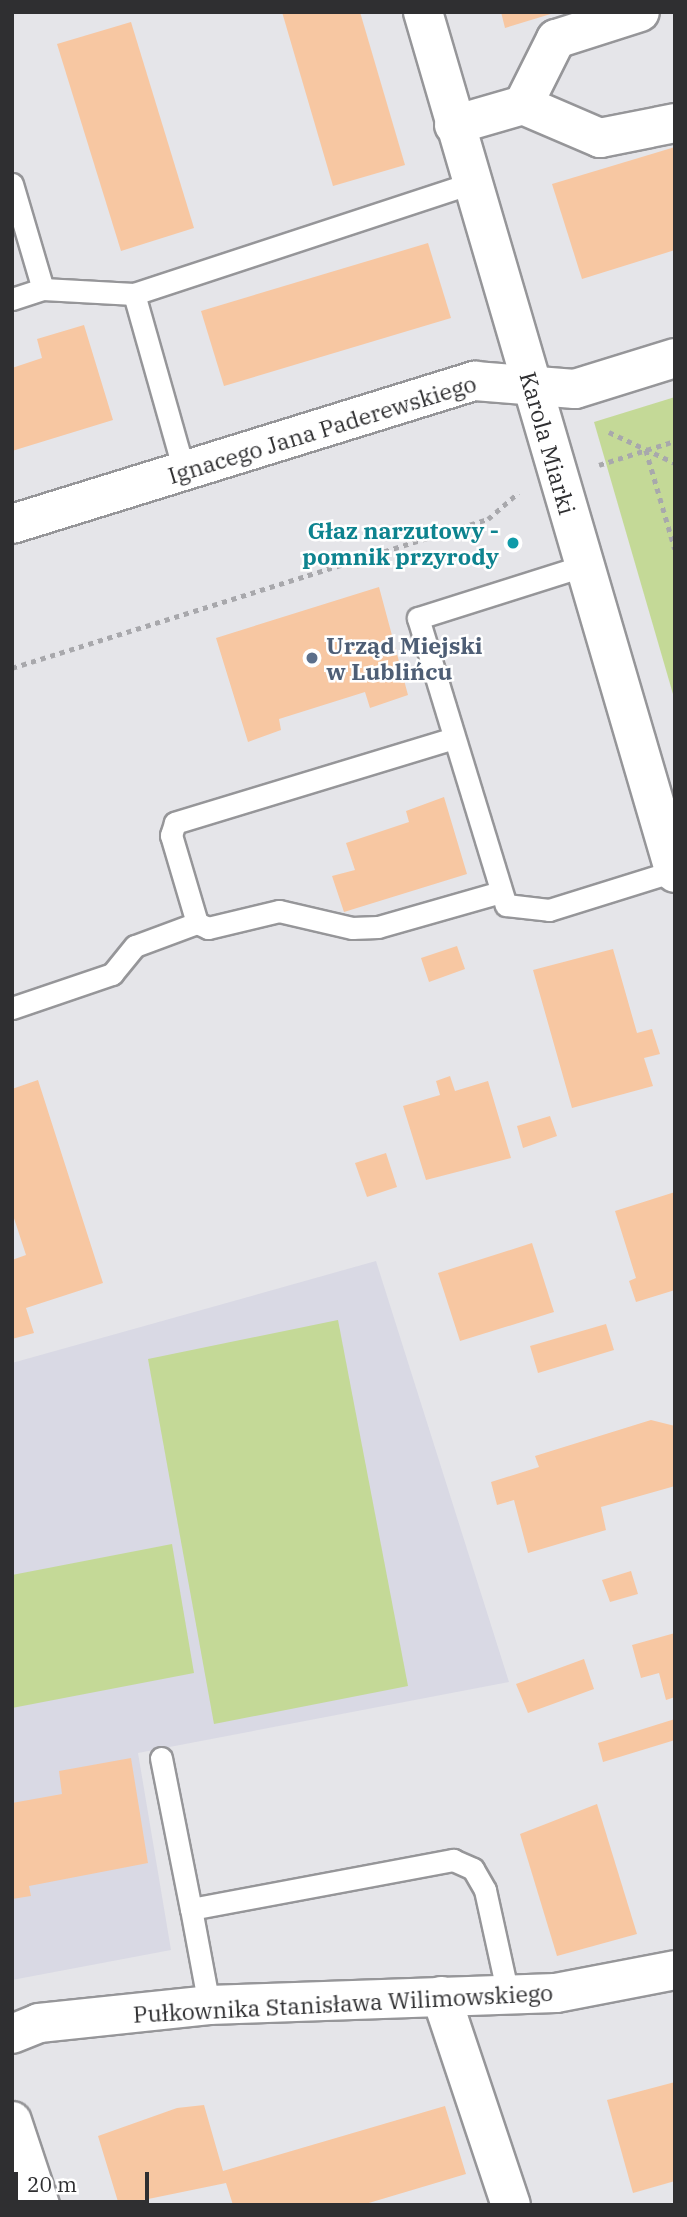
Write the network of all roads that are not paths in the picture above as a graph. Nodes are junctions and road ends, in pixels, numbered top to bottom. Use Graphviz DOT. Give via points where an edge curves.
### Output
graph roads {
  1 [pos="423,12"];
  2 [pos="640,12"];
  3 [pos="523,105"];
  4 [pos="675,123"];
  5 [pos="454,125"];
  6 [pos="471,183"];
  7 [pos="12,184"];
  8 [pos="43,289"];
  9 [pos="134,294"];
  10 [pos="12,299"];
  11 [pos="675,358"];
  12 [pos="531,384"];
  13 [pos="184,471"];
  14 [pos="12,524"];
  15 [pos="583,566"];
  16 [pos="454,738"];
  17 [pos="675,872"];
  18 [pos="501,892"];
  19 [pos="197,923"];
  20 [pos="12,1008"];
  21 [pos="161,1758"];
  22 [pos="191,1909"];
  23 [pos="675,1970"];
  24 [pos="508,1995"];
  25 [pos="441,1996"];
  26 [pos="209,2005"];
  27 [pos="12,2034"];
  28 [pos="12,2121"];
  29 [pos="40,2205"];
  30 [pos="510,2205"];
  1 -- 5 [label="street, Karola Miarki"];
  2 -- 3 [label="street" via="556,39"];
  3 -- 4 [label="street" via="600,138"];
  3 -- 5 [label="street"];
  5 -- 6 [label="street, Karola Miarki"];
  6 -- 9 [label="lane"];
  6 -- 12 [label="street, Karola Miarki"];
  7 -- 8 [label="lane"];
  8 -- 9 [label="lane"];
  8 -- 10 [label="lane"];
  9 -- 13 [label="lane"];
  11 -- 12 [label="street, Ignacego Jana Paderewskiego" via="575,389"];
  12 -- 13 [label="street, Ignacego Jana Paderewskiego" via="475,381"];
  12 -- 15 [label="street, Karola Miarki"];
  13 -- 14 [label="street, Ignacego Jana Paderewskiego"];
  15 -- 16 [label="lane" via="418,618"];
  15 -- 17 [label="street, Karola Miarki"];
  16 -- 18 [label="lane"];
  16 -- 19 [label="lane" via="175,823 171,835"];
  17 -- 18 [label="lane" via="549,910 518,911"];
  18 -- 19 [label="lane" via="378,927 279,911 208,928"];
  19 -- 20 [label="lane" via="135,946 112,974"];
  21 -- 22 [label="lane"];
  22 -- 24 [label="lane" via="453,1860 473,1869 485,1890"];
  22 -- 26 [label="lane"];
  23 -- 24 [label="street, Pułkownika Stanisława Wilimowskiego" via="603,1987"];
  24 -- 25 [label="street, Pułkownika Stanisława Wilimowskiego"];
  25 -- 26 [label="street, Pułkownika Stanisława Wilimowskiego"];
  25 -- 30 [label="street"];
  26 -- 27 [label="street, Pułkownika Stanisława Wilimowskiego" via="39,2022"];
  28 -- 29 [label="street"];
}
